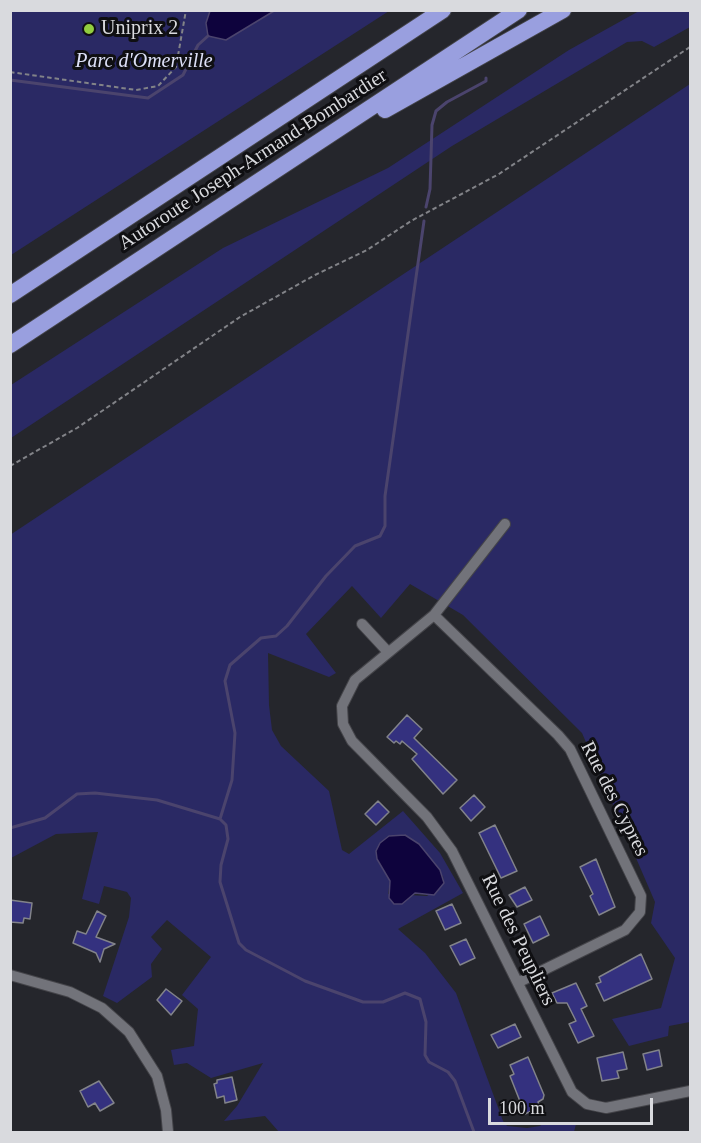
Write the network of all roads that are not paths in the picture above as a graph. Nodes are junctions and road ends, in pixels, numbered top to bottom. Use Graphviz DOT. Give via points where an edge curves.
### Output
graph roads {
  1 [pos="519,10"];
  2 [pos="563,10"];
  3 [pos="442,11"];
  4 [pos="271,173"];
  5 [pos="10,295"];
  6 [pos="10,345"];
  7 [pos="505,524"];
  8 [pos="434,615"];
  9 [pos="362,624"];
  10 [pos="387,651"];
  11 [pos="10,975"];
  12 [pos="519,982"];
  13 [pos="690,1091"];
  14 [pos="168,1132"];
  1 -- 4 [label="highway, Autoroute Joseph-Armand-Bombardier"];
  2 -- 4 [label="highway"];
  3 -- 5 [label="highway, Autoroute Joseph-Armand-Bombardier"];
  4 -- 6 [label="highway, Autoroute Joseph-Armand-Bombardier"];
  7 -- 8 [label="street"];
  8 -- 10 [label="street"];
  8 -- 12 [label="street, Rue des Cypres" via="570,749 641,896 640,912 625,930"];
  9 -- 10 [label="street"];
  10 -- 12 [label="street, Rue des Peupliers" via="349,688 341,715 346,733 427,817 452,851"];
  11 -- 14 [label="street" via="70,992 102,1008 129,1032 157,1076"];
  12 -- 13 [label="street, Rue des Peupliers" via="566,1084 579,1099 606,1108"];
}
